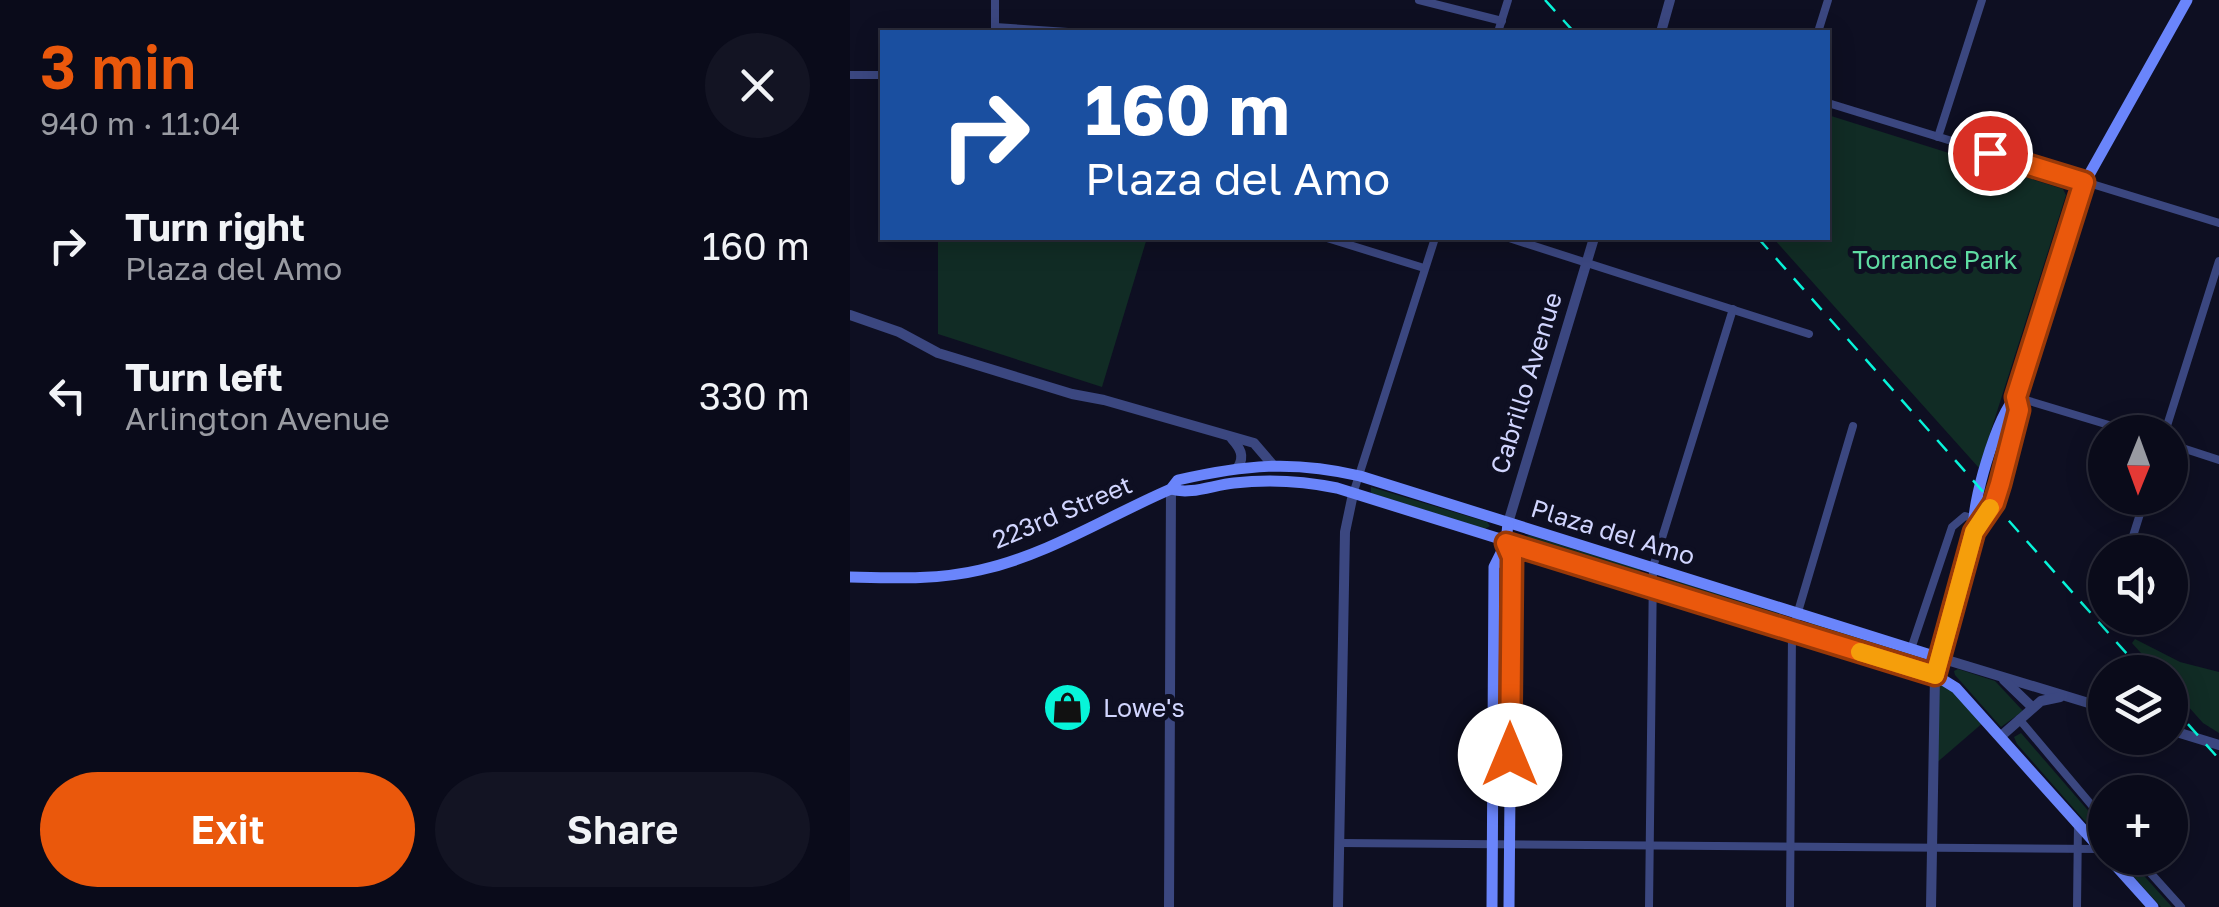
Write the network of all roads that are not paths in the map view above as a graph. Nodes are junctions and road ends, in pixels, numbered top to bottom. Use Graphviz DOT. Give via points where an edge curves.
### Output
graph roads {
  1 [pos="994,0"];
  2 [pos="1419,0"];
  3 [pos="1508,0"];
  4 [pos="1670,0"];
  5 [pos="1828,0"];
  6 [pos="1982,0"];
  7 [pos="2188,0"];
  8 [pos="1502,20"];
  9 [pos="995,30"];
  10 [pos="1499,30"];
  11 [pos="1661,30"];
  12 [pos="1819,30"];
  13 [pos="850,74"];
  14 [pos="880,76"];
  15 [pos="1830,103"];
  16 [pos="1938,137"];
  17 [pos="2084,182"];
  18 [pos="2219,224"];
  19 [pos="1333,240"];
  20 [pos="1434,240"];
  21 [pos="1516,240"];
  22 [pos="1593,240"];
  23 [pos="1586,261"];
  24 [pos="2219,261"];
  25 [pos="1424,268"];
  26 [pos="1733,309"];
  27 [pos="850,315"];
  28 [pos="1809,334"];
  29 [pos="2016,397"];
  30 [pos="2169,415"];
  31 [pos="2088,419"];
  32 [pos="1852,426"];
  33 [pos="1231,438"];
  34 [pos="2188,450"];
  35 [pos="2219,460"];
  36 [pos="1272,464"];
  37 [pos="1238,467"];
  38 [pos="1360,476"];
  39 [pos="1172,490"];
  40 [pos="1353,494"];
  41 [pos="1972,518"];
  42 [pos="1508,523"];
  43 [pos="1974,532"];
  44 [pos="1506,543"];
  45 [pos="1653,566"];
  46 [pos="850,578"];
  47 [pos="1652,588"];
  48 [pos="1795,613"];
  49 [pos="1792,632"];
  50 [pos="1911,649"];
  51 [pos="1937,657"];
  52 [pos="1935,675"];
  53 [pos="2000,676"];
  54 [pos="2081,700"];
  55 [pos="2088,702"];
  56 [pos="2032,707"];
  57 [pos="2019,719"];
  58 [pos="2000,736"];
  59 [pos="2188,736"];
  60 [pos="2219,745"];
  61 [pos="2088,801"];
  62 [pos="2078,823"];
  63 [pos="2088,834"];
  64 [pos="1340,843"];
  65 [pos="1493,845"];
  66 [pos="1510,845"];
  67 [pos="1790,847"];
  68 [pos="1931,847"];
  69 [pos="1650,848"];
  70 [pos="2078,848"];
  71 [pos="2088,850"];
  72 [pos="2125,875"];
  73 [pos="2152,875"];
  74 [pos="1169,907"];
  75 [pos="1338,907"];
  76 [pos="1492,907"];
  77 [pos="1509,907"];
  78 [pos="1649,907"];
  79 [pos="1790,907"];
  80 [pos="1931,907"];
  81 [pos="2077,907"];
  82 [pos="2153,907"];
  83 [pos="2181,907"];
  1 -- 9 [label="street"];
  2 -- 8 [label="street"];
  3 -- 8 [label="street"];
  4 -- 11 [label="street"];
  5 -- 12 [label="street"];
  6 -- 16 [label="street"];
  7 -- 17 [label="main road"];
  8 -- 10 [label="street"];
  13 -- 14 [label="street"];
  15 -- 16 [label="street"];
  16 -- 17 [label="street"];
  17 -- 18 [label="street"];
  17 -- 29 [label="main road"];
  19 -- 25 [label="street"];
  20 -- 25 [label="street"];
  21 -- 23 [label="street"];
  22 -- 23 [label="street, Cabrillo Avenue"];
  23 -- 26 [label="street"];
  23 -- 42 [label="street, Cabrillo Avenue"];
  24 -- 30 [label="street"];
  25 -- 38 [label="street"];
  26 -- 28 [label="street"];
  26 -- 45 [label="street"];
  27 -- 33 [label="street, Plaza del Amo" via="938,353"];
  29 -- 31 [label="street"];
  29 -- 41 [label="main road" via="2006,406"];
  29 -- 43 [label="main road" via="2019,410 2000,484"];
  32 -- 48 [label="street"];
  33 -- 36 [label="street, Plaza del Amo" via="1254,443"];
  33 -- 37 [label="street" via="1240,447"];
  34 -- 35 [label="street"];
  36 -- 37 [label="main road, Plaza del Amo"];
  36 -- 38 [label="main road, Plaza del Amo"];
  37 -- 39 [label="main road, Plaza del Amo" via="1178,480"];
  38 -- 40 [label="street"];
  38 -- 42 [label="main road, Plaza del Amo"];
  39 -- 40 [label="main road, Plaza del Amo" via="1268,481"];
  39 -- 46 [label="main road, 223rd Street" via="1038,552 980,570"];
  39 -- 74 [label="street"];
  40 -- 44 [label="main road, Plaza del Amo"];
  40 -- 64 [label="street" via="1345,532"];
  41 -- 43 [label="main road"];
  41 -- 50 [label="street" via="1952,527"];
  42 -- 44 [label="main road, Cabrillo Avenue"];
  42 -- 45 [label="main road, Plaza del Amo"];
  43 -- 51 [label="main road"];
  44 -- 47 [label="main road, Plaza del Amo"];
  44 -- 65 [label="main road, Cabrillo Avenue" via="1494,567"];
  44 -- 66 [label="main road, Cabrillo Avenue" via="1512,557"];
  45 -- 47 [label="street"];
  45 -- 48 [label="main road, Plaza del Amo"];
  47 -- 49 [label="main road, Plaza del Amo"];
  47 -- 69 [label="street"];
  48 -- 49 [label="street"];
  48 -- 50 [label="main road, Plaza del Amo"];
  49 -- 52 [label="main road, Plaza del Amo"];
  49 -- 67 [label="street"];
  50 -- 51 [label="main road, Plaza del Amo"];
  51 -- 52 [label="main road"];
  51 -- 53 [label="street"];
  52 -- 58 [label="main road, Plaza del Amo"];
  52 -- 68 [label="street"];
  53 -- 54 [label="street"];
  53 -- 56 [label="street"];
  54 -- 55 [label="street"];
  54 -- 56 [label="street" via="2049,698"];
  56 -- 57 [label="street"];
  57 -- 58 [label="street"];
  57 -- 61 [label="street"];
  58 -- 62 [label="main road, Plaza del Amo"];
  59 -- 60 [label="street"];
  62 -- 63 [label="main road, Plaza del Amo"];
  62 -- 70 [label="street"];
  64 -- 65 [label="street"];
  64 -- 75 [label="street"];
  65 -- 66 [label="street"];
  65 -- 76 [label="main road, Cabrillo Avenue"];
  66 -- 69 [label="street"];
  66 -- 77 [label="main road, Cabrillo Avenue"];
  67 -- 68 [label="street"];
  67 -- 69 [label="street"];
  67 -- 79 [label="street"];
  68 -- 70 [label="street"];
  68 -- 80 [label="street"];
  69 -- 78 [label="street"];
  70 -- 71 [label="street"];
  70 -- 81 [label="street"];
  72 -- 82 [label="main road, Plaza del Amo"];
  73 -- 83 [label="street"];
}
